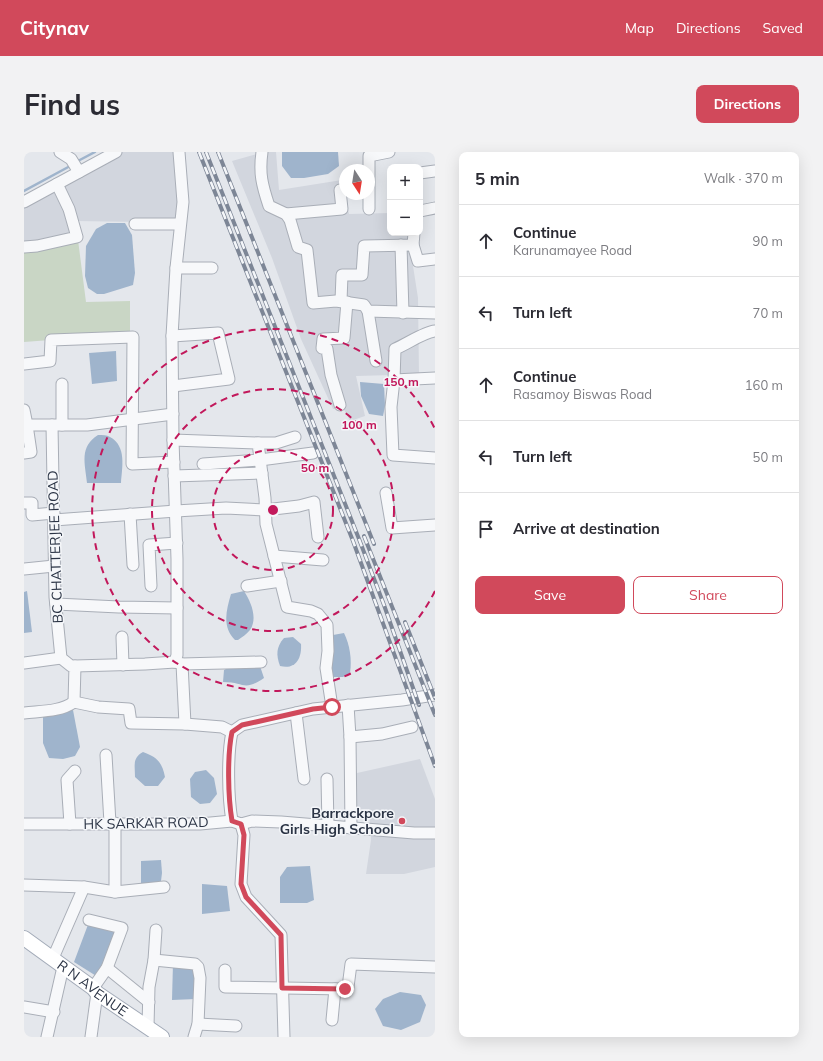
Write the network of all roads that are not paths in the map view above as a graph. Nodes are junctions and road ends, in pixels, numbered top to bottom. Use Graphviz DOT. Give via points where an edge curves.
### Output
graph roads {
  1 [pos="60,152"];
  2 [pos="116,152"];
  3 [pos="179,152"];
  4 [pos="262,152"];
  5 [pos="390,152"];
  6 [pos="435,171"];
  7 [pos="79,172"];
  8 [pos="423,173"];
  9 [pos="57,184"];
  10 [pos="341,200"];
  11 [pos="24,202"];
  12 [pos="369,208"];
  13 [pos="435,208"];
  14 [pos="423,210"];
  15 [pos="286,214"];
  16 [pos="135,224"];
  17 [pos="180,224"];
  18 [pos="412,236"];
  19 [pos="407,245"];
  20 [pos="24,247"];
  21 [pos="435,259"];
  22 [pos="176,268"];
  23 [pos="212,268"];
  24 [pos="344,302"];
  25 [pos="368,311"];
  26 [pos="403,313"];
  27 [pos="435,313"];
  28 [pos="435,331"];
  29 [pos="172,336"];
  30 [pos="376,361"];
  31 [pos="24,364"];
  32 [pos="435,378"];
  33 [pos="394,380"];
  34 [pos="62,384"];
  35 [pos="173,386"];
  36 [pos="340,404"];
  37 [pos="24,410"];
  38 [pos="173,414"];
  39 [pos="132,418"];
  40 [pos="27,425"];
  41 [pos="57,425"];
  42 [pos="295,437"];
  43 [pos="173,440"];
  44 [pos="258,443"];
  45 [pos="24,453"];
  46 [pos="313,453"];
  47 [pos="435,458"];
  48 [pos="260,460"];
  49 [pos="174,462"];
  50 [pos="203,464"];
  51 [pos="262,473"];
  52 [pos="174,476"];
  53 [pos="386,493"];
  54 [pos="24,503"];
  55 [pos="265,510"];
  56 [pos="176,511"];
  57 [pos="130,514"];
  58 [pos="54,516"];
  59 [pos="435,525"];
  60 [pos="318,537"];
  61 [pos="177,543"];
  62 [pos="274,556"];
  63 [pos="323,560"];
  64 [pos="133,565"];
  65 [pos="54,566"];
  66 [pos="24,569"];
  67 [pos="281,581"];
  68 [pos="151,586"];
  69 [pos="247,586"];
  70 [pos="56,604"];
  71 [pos="177,608"];
  72 [pos="122,637"];
  73 [pos="61,658"];
  74 [pos="261,662"];
  75 [pos="24,663"];
  76 [pos="178,663"];
  77 [pos="123,665"];
  78 [pos="75,666"];
  79 [pos="435,694"];
  80 [pos="74,702"];
  81 [pos="348,705"];
  82 [pos="332,707"];
  83 [pos="24,713"];
  84 [pos="296,713"];
  85 [pos="185,724"];
  86 [pos="412,727"];
  87 [pos="232,732"];
  88 [pos="350,737"];
  89 [pos="106,755"];
  90 [pos="75,771"];
  91 [pos="304,778"];
  92 [pos="327,779"];
  93 [pos="236,823"];
  94 [pos="24,824"];
  95 [pos="70,824"];
  96 [pos="113,824"];
  97 [pos="328,826"];
  98 [pos="351,828"];
  99 [pos="435,833"];
  100 [pos="24,885"];
  101 [pos="84,887"];
  102 [pos="164,887"];
  103 [pos="115,892"];
  104 [pos="89,920"];
  105 [pos="156,930"];
  106 [pos="24,938"];
  107 [pos="154,960"];
  108 [pos="58,962"];
  109 [pos="435,967"];
  110 [pos="107,968"];
  111 [pos="225,970"];
  112 [pos="282,988"];
  113 [pos="335,989"];
  114 [pos="95,990"];
  115 [pos="149,1002"];
  116 [pos="24,1007"];
  117 [pos="54,1012"];
  118 [pos="332,1020"];
  119 [pos="198,1024"];
  120 [pos="236,1026"];
  121 [pos="148,1027"];
  122 [pos="47,1037"];
  123 [pos="91,1037"];
  124 [pos="162,1037"];
  125 [pos="194,1037"];
  126 [pos="284,1037"];
  1 -- 7 [label="street" via="71,159"];
  2 -- 7 [label="street"];
  3 -- 17 [label="street" via="183,202"];
  4 -- 15 [label="street" via="262,186 269,206"];
  5 -- 12 [label="street" via="369,156"];
  6 -- 8 [label="street"];
  7 -- 9 [label="street"];
  9 -- 11 [label="street"];
  9 -- 20 [label="street" via="69,209 77,237"];
  10 -- 15 [label="street" via="342,209"];
  13 -- 14 [label="street"];
  15 -- 24 [label="street" via="298,246 307,250 313,303"];
  16 -- 17 [label="street"];
  17 -- 22 [label="street"];
  18 -- 19 [label="street"];
  19 -- 21 [label="street" via="418,260"];
  19 -- 24 [label="street" via="364,246 362,275 342,275"];
  19 -- 26 [label="street"];
  22 -- 23 [label="street"];
  22 -- 29 [label="street"];
  24 -- 25 [label="street" via="364,306"];
  24 -- 36 [label="street" via="344,338 324,339 322,348 326,349"];
  25 -- 26 [label="street"];
  25 -- 30 [label="street"];
  26 -- 27 [label="street"];
  28 -- 33 [label="street" via="430,331 395,349"];
  29 -- 35 [label="street"];
  29 -- 35 [label="street" via="218,333 230,379"];
  31 -- 39 [label="street" via="50,361 51,340 133,337"];
  32 -- 33 [label="street"];
  33 -- 47 [label="street" via="391,406 393,455"];
  34 -- 41 [label="street, BC CHATTERJEE ROAD"];
  35 -- 38 [label="street"];
  37 -- 40 [label="street"];
  38 -- 39 [label="street"];
  38 -- 43 [label="street"];
  39 -- 41 [label="street" via="87,425"];
  39 -- 49 [label="street" via="132,464"];
  40 -- 41 [label="street"];
  40 -- 45 [label="street" via="31,452"];
  41 -- 58 [label="street, BC CHATTERJEE ROAD"];
  42 -- 44 [label="street" via="276,443"];
  43 -- 44 [label="street"];
  43 -- 49 [label="street"];
  44 -- 48 [label="street"];
  46 -- 48 [label="street"];
  48 -- 50 [label="street"];
  48 -- 51 [label="street"];
  49 -- 52 [label="street"];
  51 -- 52 [label="street"];
  51 -- 55 [label="street"];
  52 -- 56 [label="street"];
  53 -- 59 [label="street" via="392,528"];
  54 -- 58 [label="street" via="32,502 32,515"];
  55 -- 56 [label="street" via="226,508"];
  55 -- 60 [label="street" via="314,502"];
  55 -- 62 [label="street"];
  56 -- 57 [label="street"];
  56 -- 61 [label="street"];
  57 -- 58 [label="street"];
  57 -- 64 [label="street"];
  58 -- 65 [label="street, BC CHATTERJEE ROAD"];
  61 -- 68 [label="street" via="149,545"];
  61 -- 71 [label="street"];
  62 -- 63 [label="street"];
  62 -- 67 [label="street"];
  65 -- 66 [label="street"];
  65 -- 70 [label="street, BC CHATTERJEE ROAD"];
  67 -- 69 [label="street"];
  67 -- 82 [label="street" via="287,607 318,614 327,625 326,668"];
  70 -- 71 [label="street"];
  70 -- 73 [label="street, BC CHATTERJEE ROAD"];
  71 -- 76 [label="street"];
  72 -- 77 [label="street"];
  73 -- 75 [label="street"];
  73 -- 78 [label="street"];
  74 -- 76 [label="street"];
  76 -- 77 [label="street"];
  76 -- 85 [label="street"];
  77 -- 78 [label="street"];
  78 -- 80 [label="street"];
  79 -- 81 [label="street"];
  80 -- 83 [label="street" via="55,709"];
  80 -- 85 [label="street" via="98,708 129,709 130,723"];
  81 -- 82 [label="street"];
  81 -- 88 [label="street"];
  82 -- 84 [label="street"];
  84 -- 87 [label="street" via="242,725"];
  84 -- 91 [label="street"];
  85 -- 87 [label="street" via="222,727"];
  86 -- 88 [label="street" via="382,734"];
  87 -- 93 [label="street" via="230,808"];
  88 -- 98 [label="street"];
  89 -- 96 [label="street"];
  90 -- 95 [label="street" via="67,780"];
  92 -- 97 [label="street"];
  93 -- 96 [label="street, HK SARKAR ROAD"];
  93 -- 97 [label="street, HK SARKAR ROAD" via="252,821"];
  93 -- 112 [label="street" via="244,835 241,884 246,897 281,935"];
  94 -- 95 [label="street, HK SARKAR ROAD"];
  95 -- 96 [label="street, HK SARKAR ROAD"];
  96 -- 103 [label="street"];
  97 -- 98 [label="street, HK SARKAR ROAD"];
  98 -- 99 [label="street, HK SARKAR ROAD"];
  100 -- 101 [label="street"];
  101 -- 103 [label="street"];
  101 -- 108 [label="street"];
  102 -- 103 [label="street"];
  104 -- 110 [label="street" via="122,928"];
  105 -- 107 [label="street"];
  106 -- 108 [label="main road, R N AVENUE"];
  107 -- 115 [label="street"];
  107 -- 119 [label="street" via="198,966"];
  108 -- 114 [label="main road, R N AVENUE"];
  108 -- 117 [label="street"];
  109 -- 113 [label="street" via="351,964 348,988"];
  110 -- 114 [label="street"];
  110 -- 115 [label="street"];
  111 -- 112 [label="street" via="225,987"];
  112 -- 113 [label="street"];
  112 -- 126 [label="street"];
  113 -- 118 [label="street"];
  114 -- 121 [label="main road, R N AVENUE"];
  114 -- 123 [label="street"];
  115 -- 121 [label="street"];
  116 -- 117 [label="street"];
  117 -- 122 [label="street"];
  119 -- 120 [label="street"];
  119 -- 125 [label="street"];
  121 -- 124 [label="main road, R N AVENUE"];
}
